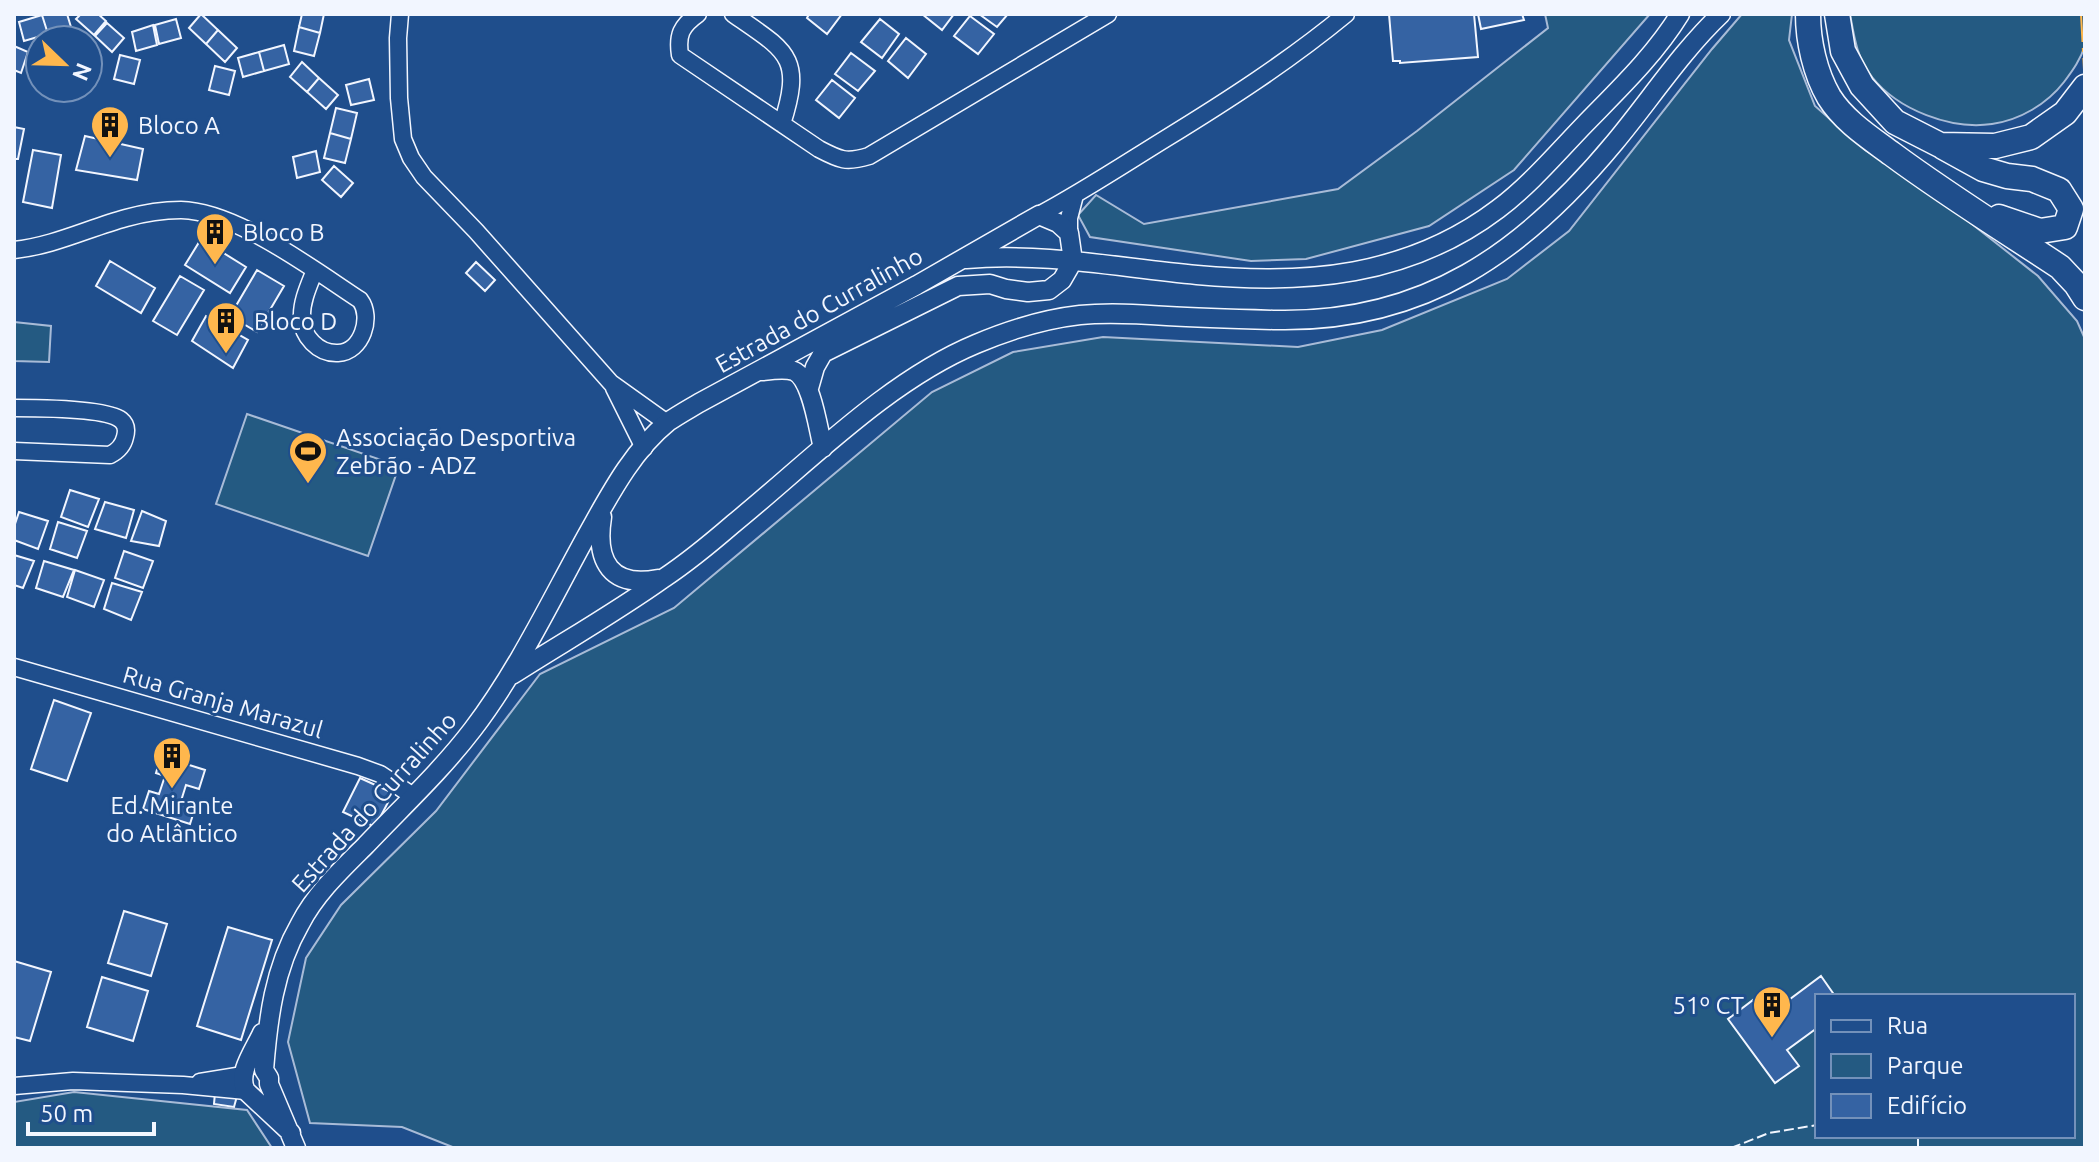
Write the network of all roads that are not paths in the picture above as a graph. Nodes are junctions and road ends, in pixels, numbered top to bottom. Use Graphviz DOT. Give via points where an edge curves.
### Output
graph roads {
  1 [pos="400,14"];
  2 [pos="698,14"];
  3 [pos="733,14"];
  4 [pos="1108,14"];
  5 [pos="1346,14"];
  6 [pos="1680,14"];
  7 [pos="1808,14"];
  8 [pos="1837,14"];
  9 [pos="1715,17"];
  10 [pos="2085,87"];
  11 [pos="782,124"];
  12 [pos="1940,145"];
  13 [pos="1075,195"];
  14 [pos="1970,208"];
  15 [pos="1039,215"];
  16 [pos="1069,233"];
  17 [pos="14,250"];
  18 [pos="960,259"];
  19 [pos="1073,261"];
  20 [pos="315,270"];
  21 [pos="2085,298"];
  22 [pos="755,371"];
  23 [pos="611,383"];
  24 [pos="809,388"];
  25 [pos="14,408"];
  26 [pos="667,423"];
  27 [pos="644,448"];
  28 [pos="823,448"];
  29 [pos="14,451"];
  30 [pos="603,507"];
  31 [pos="666,577"];
  32 [pos="14,667"];
  33 [pos="508,677"];
  34 [pos="413,796"];
  35 [pos="268,1022"];
  36 [pos="267,1077"];
  37 [pos="245,1083"];
  38 [pos="14,1086"];
  39 [pos="293,1141"];
  1 -- 23 [label="street" via="400,118 411,158"];
  2 -- 11 [label="street" via="686,22 678,41 680,55"];
  3 -- 11 [label="street" via="786,56 792,90"];
  4 -- 11 [label="street" via="869,156 851,162 838,159"];
  5 -- 13 [label="street" via="1222,104"];
  6 -- 19 [label="street" via="1636,72 1524,187 1472,227 1410,257 1338,275 1266,279"];
  7 -- 14 [label="main road" via="1815,62 1829,96 1850,123"];
  8 -- 12 [label="main road" via="1843,51 1862,86 1895,122"];
  9 -- 28 [label="street" via="1560,203 1500,253 1445,286 1369,312 1323,319 1096,314 1030,324 946,358"];
  10 -- 12 [label="main road" via="2065,113 2031,137 1995,146"];
  12 -- 14 [label="main road" via="1983,169 2059,190 2071,209 2065,227 2040,231"];
  13 -- 15 [label="street"];
  13 -- 16 [label="street"];
  14 -- 21 [label="main road" via="2060,267"];
  15 -- 16 [label="street"];
  15 -- 18 [label="street, Estrada do Curralinho"];
  16 -- 19 [label="street"];
  17 -- 20 [label="street" via="153,211 182,210 229,220"];
  18 -- 19 [label="street"];
  18 -- 22 [label="street, Estrada do Curralinho"];
  19 -- 24 [label="street" via="1049,290 958,286 823,353"];
  20 -- 20 [label="street" via="304,300 303,331 323,349 348,350 364,329 365,307"];
  22 -- 24 [label="street" via="794,371"];
  22 -- 26 [label="street, Estrada do Curralinho"];
  23 -- 26 [label="street"];
  23 -- 27 [label="street"];
  24 -- 28 [label="street"];
  25 -- 29 [label="street" via="104,413 120,419 126,430 122,446 110,455"];
  26 -- 27 [label="street, Estrada do Curralinho"];
  27 -- 30 [label="street, Estrada do Curralinho"];
  28 -- 31 [label="street"];
  30 -- 31 [label="street" via="599,541 607,564 628,581"];
  30 -- 33 [label="street, Estrada do Curralinho"];
  31 -- 33 [label="street"];
  32 -- 34 [label="street, Rua Granja Marazul" via="358,766"];
  33 -- 34 [label="street, Estrada do Curralinho" via="474,727"];
  34 -- 35 [label="street, Estrada do Curralinho" via="331,880 300,923 287,949"];
  35 -- 36 [label="street, Estrada do Curralinho"];
  35 -- 37 [label="street, Estrada do Curralinho"];
  36 -- 37 [label="street" via="255,1067 249,1069"];
  36 -- 39 [label="street, Estrada do Curralinho"];
  37 -- 38 [label="street" via="73,1081"];
  37 -- 39 [label="street, Estrada do Curralinho"];
}
